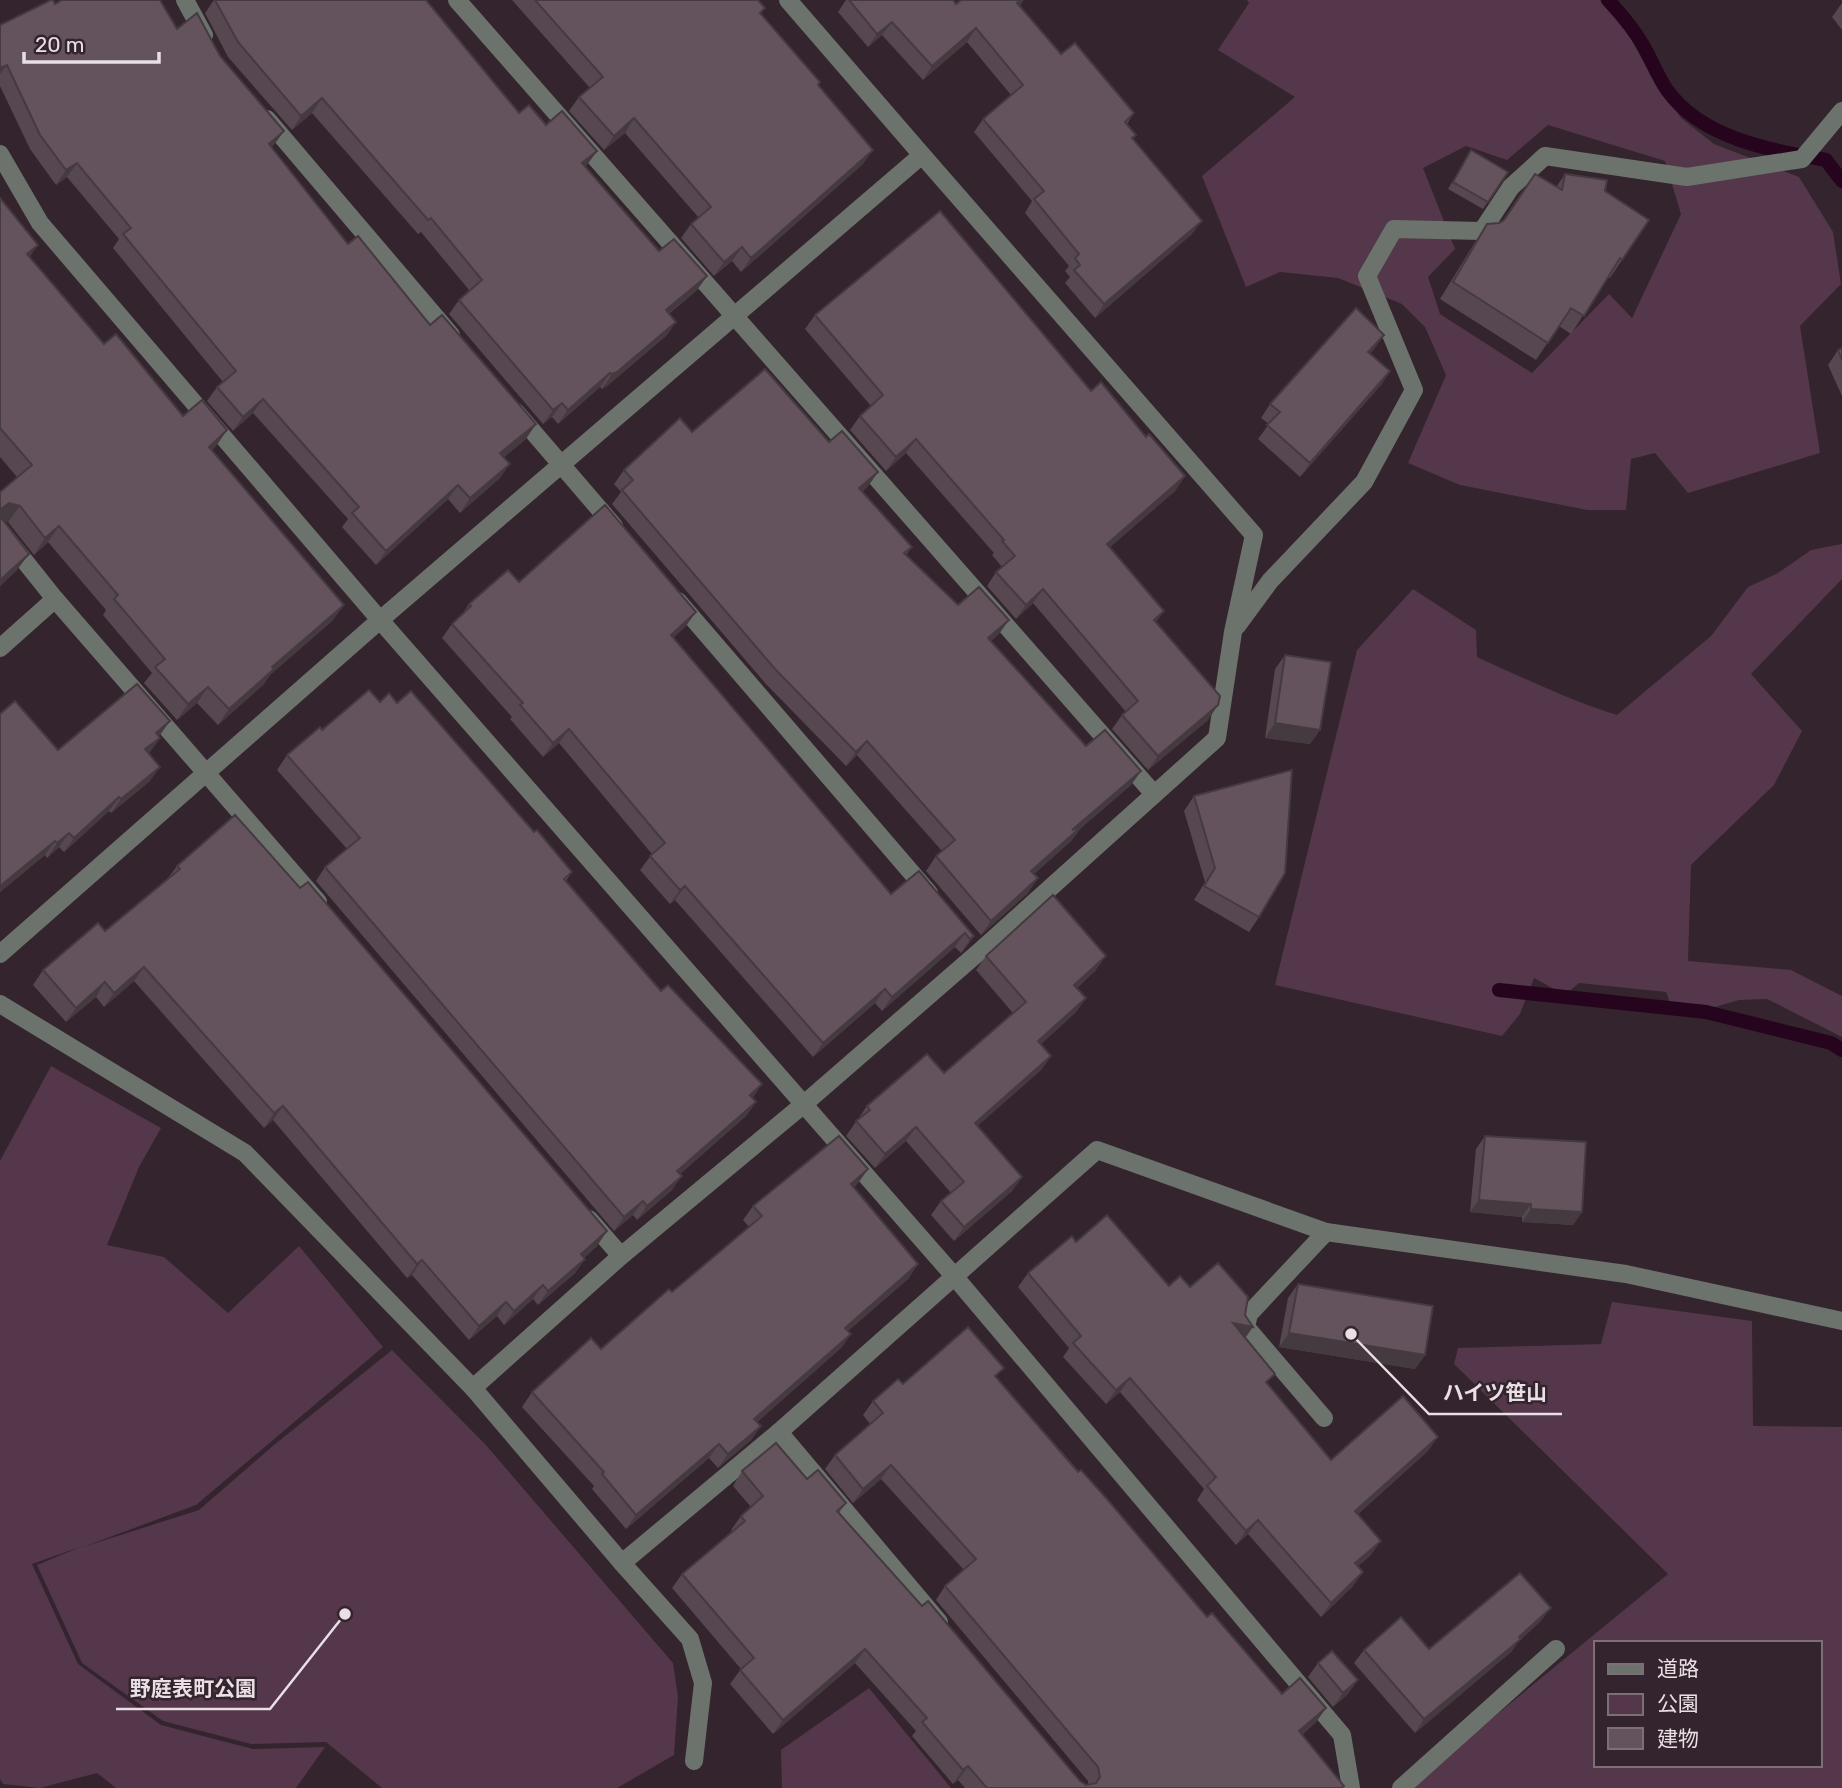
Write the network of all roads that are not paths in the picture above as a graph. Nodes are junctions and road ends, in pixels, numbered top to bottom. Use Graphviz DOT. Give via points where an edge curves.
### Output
graph roads {
  1 [pos="186,0"];
  2 [pos="457,0"];
  3 [pos="788,0"];
  4 [pos="214,53"];
  5 [pos="256,106"];
  6 [pos="1842,111"];
  7 [pos="0,154"];
  8 [pos="922,155"];
  9 [pos="733,315"];
  10 [pos="462,349"];
  11 [pos="507,402"];
  12 [pos="561,465"];
  13 [pos="0,530"];
  14 [pos="625,539"];
  15 [pos="670,592"];
  16 [pos="55,599"];
  17 [pos="380,620"];
  18 [pos="1233,632"];
  19 [pos="0,648"];
  20 [pos="207,772"];
  21 [pos="1154,793"];
  22 [pos="943,909"];
  23 [pos="333,919"];
  24 [pos="0,954"];
  25 [pos="0,1004"];
  26 [pos="804,1104"];
  27 [pos="576,1203"];
  28 [pos="1326,1232"];
  29 [pos="621,1256"];
  30 [pos="954,1276"];
  31 [pos="1842,1321"];
  32 [pos="473,1388"];
  33 [pos="1324,1418"];
  34 [pos="779,1432"];
  35 [pos="622,1563"];
  36 [pos="947,1631"];
  37 [pos="1556,1649"];
  38 [pos="694,1761"];
  39 [pos="1351,1788"];
  40 [pos="1401,1788"];
  1 -- 4 [label="street"];
  2 -- 9 [label="street"];
  3 -- 8 [label="street"];
  5 -- 10 [label="street"];
  6 -- 18 [label="street" via="1801,159 1687,177 1545,156 1511,187 1482,231 1394,229 1367,276 1414,390 1364,482 1270,581"];
  7 -- 17 [label="street" via="40,223"];
  8 -- 9 [label="street"];
  8 -- 18 [label="street" via="1254,535"];
  9 -- 12 [label="street"];
  9 -- 21 [label="street"];
  11 -- 12 [label="street"];
  12 -- 14 [label="street"];
  12 -- 17 [label="street"];
  13 -- 16 [label="street"];
  15 -- 22 [label="street"];
  16 -- 19 [label="street"];
  16 -- 20 [label="street"];
  17 -- 20 [label="street"];
  17 -- 26 [label="street"];
  18 -- 21 [label="street" via="1217,738"];
  20 -- 23 [label="street"];
  20 -- 24 [label="street"];
  21 -- 26 [label="street" via="975,946"];
  25 -- 32 [label="street" via="245,1153"];
  26 -- 29 [label="street"];
  26 -- 30 [label="street"];
  27 -- 29 [label="street"];
  28 -- 30 [label="street" via="1097,1150"];
  28 -- 31 [label="street" via="1626,1274"];
  28 -- 33 [label="street" via="1248,1314 1246,1327"];
  29 -- 32 [label="street"];
  30 -- 34 [label="street"];
  30 -- 39 [label="street" via="1342,1735"];
  32 -- 35 [label="street"];
  34 -- 35 [label="street"];
  34 -- 36 [label="street"];
  35 -- 38 [label="street" via="691,1639 703,1683"];
  37 -- 40 [label="street"];
}
